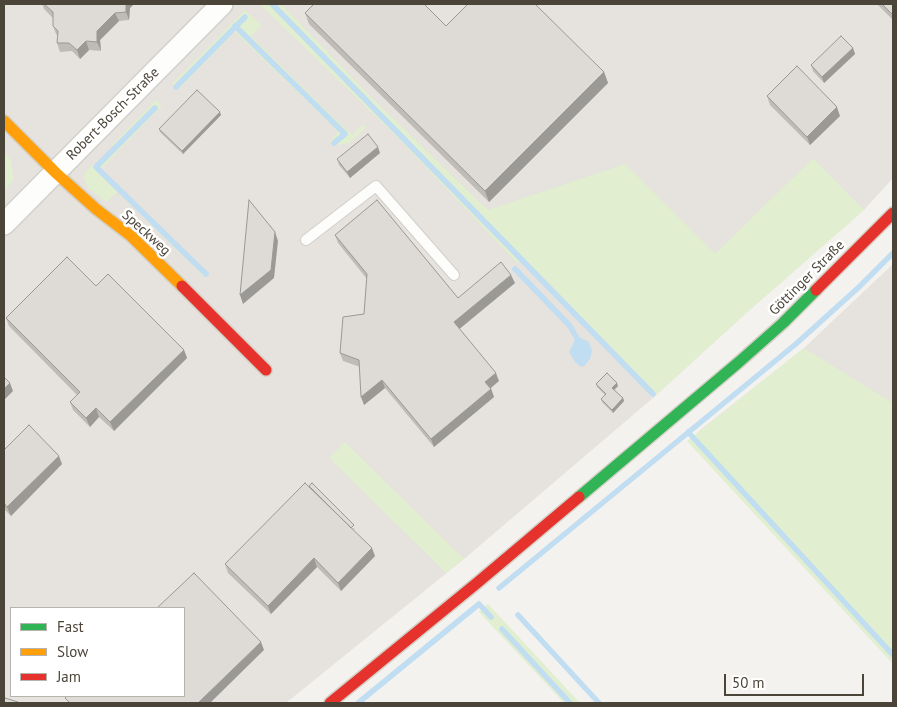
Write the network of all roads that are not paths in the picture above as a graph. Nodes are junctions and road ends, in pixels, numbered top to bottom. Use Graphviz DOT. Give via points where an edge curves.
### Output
graph roads {
  1 [pos="222,4"];
  2 [pos="4,121"];
  3 [pos="56,173"];
  4 [pos="893,213"];
  5 [pos="4,224"];
  6 [pos="306,240"];
  7 [pos="454,274"];
  8 [pos="266,370"];
  9 [pos="330,703"];
  1 -- 3 [label="street, Robert-Bosch-Straße"];
  2 -- 3 [label="main road, Speckweg"];
  3 -- 5 [label="street, Robert-Bosch-Straße"];
  3 -- 8 [label="main road, Speckweg" via="130,236"];
  4 -- 9 [label="main road, Göttinger Straße" via="783,323 739,362"];
  6 -- 7 [label="lane" via="376,186"];
}
